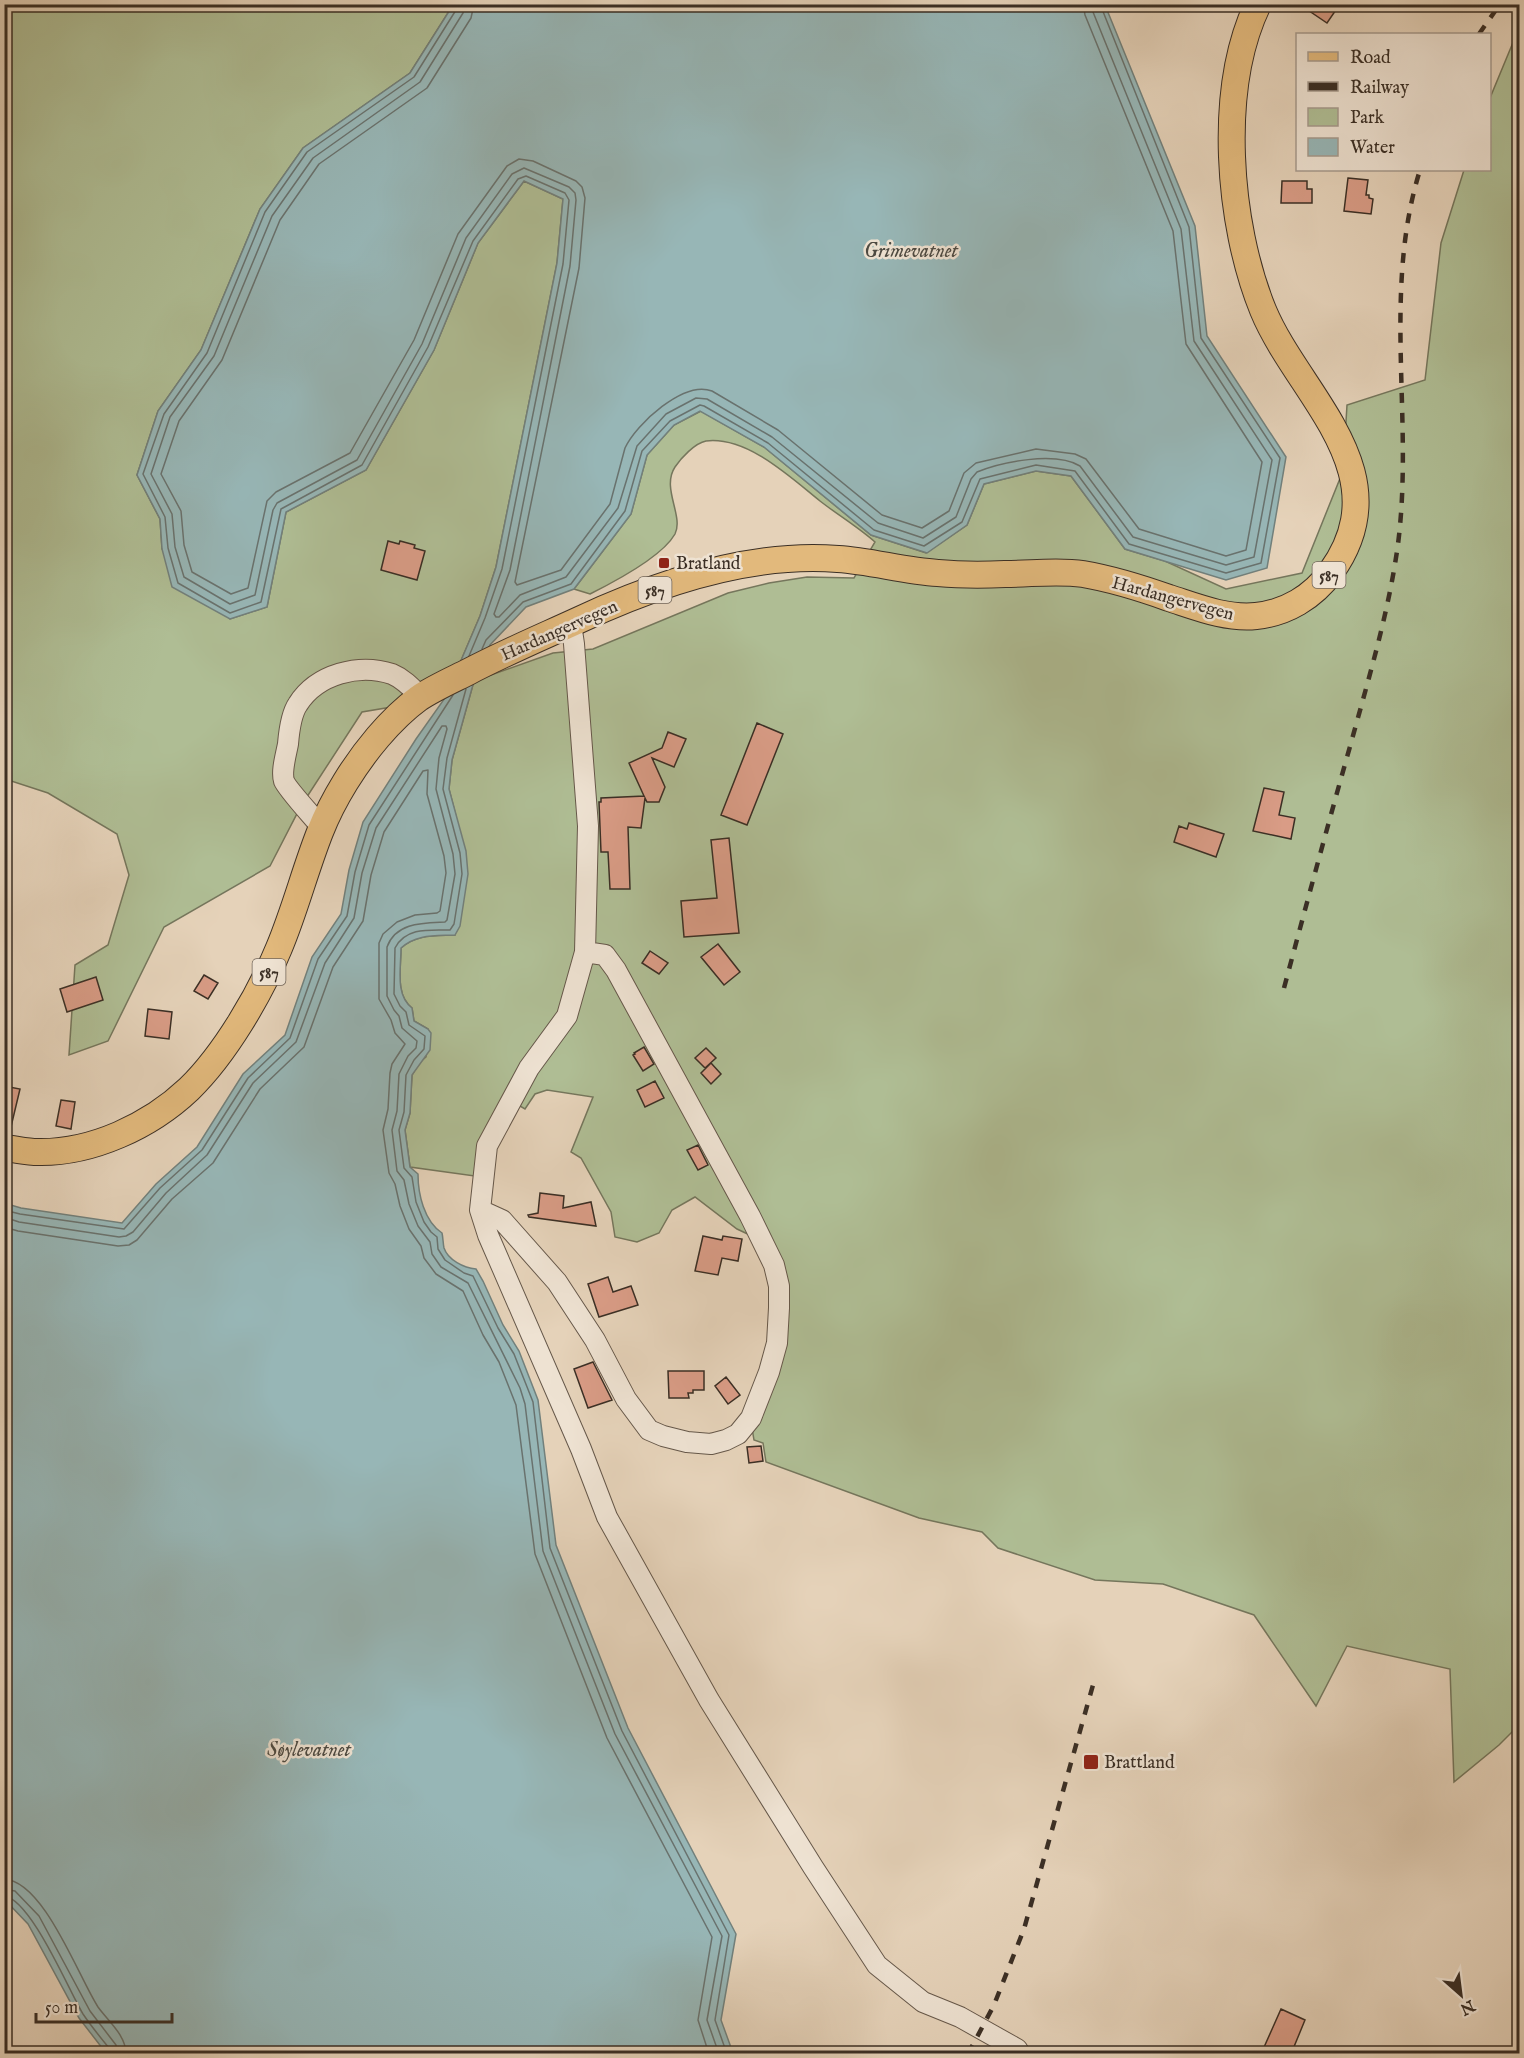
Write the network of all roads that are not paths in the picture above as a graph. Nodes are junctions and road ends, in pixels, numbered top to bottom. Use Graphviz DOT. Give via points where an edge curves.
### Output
graph roads {
  1 [pos="1258,4"];
  2 [pos="570,624"];
  3 [pos="431,691"];
  4 [pos="321,828"];
  5 [pos="585,952"];
  6 [pos="4,1148"];
  7 [pos="480,1210"];
  8 [pos="1020,2054"];
  1 -- 2 [label="main road, Hardangervegen / 587" via="1242,47 1232,107 1240,233 1264,313 1340,439 1349,462 1355,507 1344,549 1323,583 1308,597 1273,614 1238,616 1081,574 938,573 839,559 790,559 743,563 694,576"];
  2 -- 3 [label="main road, Hardangervegen / 587"];
  2 -- 5 [label="street" via="588,826"];
  3 -- 4 [label="main road, 587" via="378,737 359,761"];
  3 -- 4 [label="street" via="393,675 352,671 316,684 296,706 285,781"];
  4 -- 6 [label="main road, 587" via="296,906 265,982 228,1041 189,1089 155,1116 80,1148 36,1152"];
  5 -- 7 [label="street" via="567,1016 529,1068 487,1146"];
  5 -- 7 [label="street" via="605,956 616,970 774,1265 779,1297 777,1343 751,1418 738,1434 711,1444 687,1442 649,1430 626,1399 595,1340 557,1282 502,1220"];
  7 -- 8 [label="street" via="607,1517 709,1700 813,1868 877,1965 923,2002 960,2017"];
}
